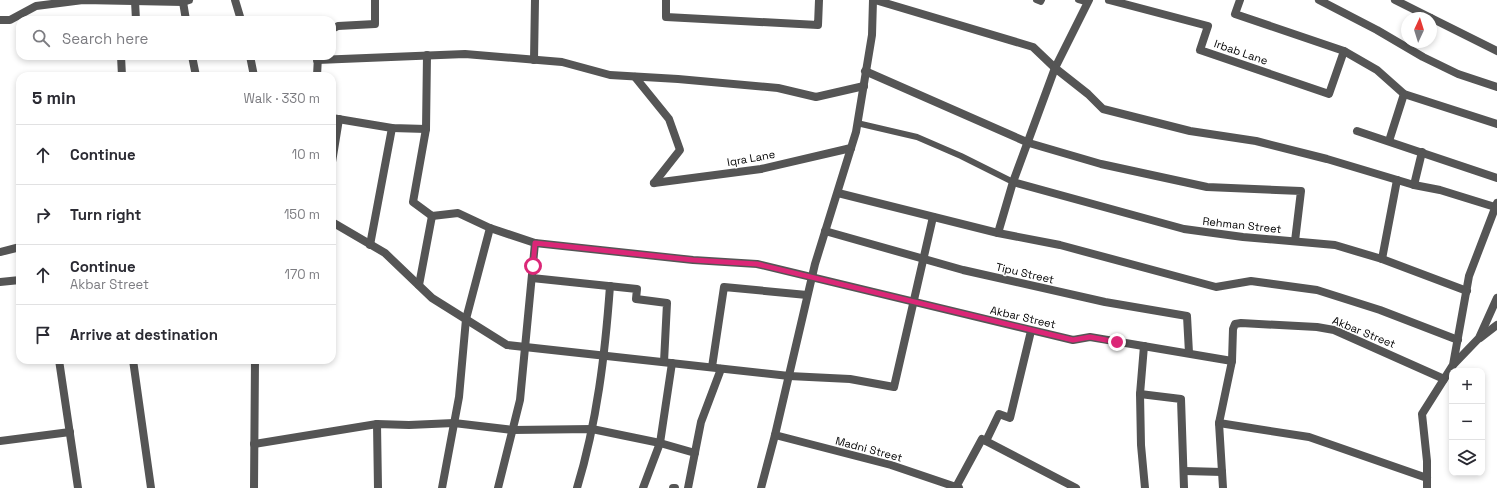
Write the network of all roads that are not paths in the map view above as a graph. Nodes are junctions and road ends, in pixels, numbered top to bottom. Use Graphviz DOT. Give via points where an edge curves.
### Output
graph roads {
  1 [pos="83,0"];
  2 [pos="234,0"];
  3 [pos="375,0"];
  4 [pos="535,0"];
  5 [pos="666,0"];
  6 [pos="819,0"];
  7 [pos="874,0"];
  8 [pos="1036,0"];
  9 [pos="1042,0"];
  10 [pos="1078,0"];
  11 [pos="1109,0"];
  12 [pos="1240,0"];
  13 [pos="1319,0"];
  14 [pos="1395,0"];
  15 [pos="136,1"];
  16 [pos="186,1"];
  17 [pos="1089,2"];
  18 [pos="1419,12"];
  19 [pos="17,16"];
  20 [pos="136,16"];
  21 [pos="186,16"];
  22 [pos="240,16"];
  23 [pos="16,17"];
  24 [pos="0,20"];
  25 [pos="1437,21"];
  26 [pos="336,27"];
  27 [pos="1344,51"];
  28 [pos="1497,51"];
  29 [pos="427,55"];
  30 [pos="336,58"];
  31 [pos="121,60"];
  32 [pos="193,60"];
  33 [pos="251,60"];
  34 [pos="318,60"];
  35 [pos="534,60"];
  36 [pos="1055,68"];
  37 [pos="865,70"];
  38 [pos="122,72"];
  39 [pos="195,72"];
  40 [pos="253,72"];
  41 [pos="317,72"];
  42 [pos="634,77"];
  43 [pos="864,86"];
  44 [pos="1497,87"];
  45 [pos="1404,94"];
  46 [pos="336,119"];
  47 [pos="857,123"];
  48 [pos="1497,124"];
  49 [pos="392,128"];
  50 [pos="426,129"];
  51 [pos="1356,131"];
  52 [pos="1388,141"];
  53 [pos="1029,143"];
  54 [pos="851,148"];
  55 [pos="1422,152"];
  56 [pos="1497,178"];
  57 [pos="1397,180"];
  58 [pos="1013,182"];
  59 [pos="1414,184"];
  60 [pos="838,193"];
  61 [pos="1496,205"];
  62 [pos="432,216"];
  63 [pos="933,217"];
  64 [pos="336,224"];
  65 [pos="490,228"];
  66 [pos="825,231"];
  67 [pos="998,233"];
  68 [pos="1295,241"];
  69 [pos="535,243"];
  70 [pos="370,245"];
  71 [pos="16,248"];
  72 [pos="0,252"];
  73 [pos="924,259"];
  74 [pos="1382,259"];
  75 [pos="812,276"];
  76 [pos="532,278"];
  77 [pos="16,280"];
  78 [pos="0,282"];
  79 [pos="418,286"];
  80 [pos="610,286"];
  81 [pos="1467,291"];
  82 [pos="808,295"];
  83 [pos="1497,298"];
  84 [pos="913,302"];
  85 [pos="466,319"];
  86 [pos="1497,326"];
  87 [pos="1031,330"];
  88 [pos="1479,338"];
  89 [pos="1458,340"];
  90 [pos="526,346"];
  91 [pos="1144,346"];
  92 [pos="1189,353"];
  93 [pos="605,355"];
  94 [pos="1232,360"];
  95 [pos="668,362"];
  96 [pos="60,364"];
  97 [pos="134,364"];
  98 [pos="255,364"];
  99 [pos="1453,365"];
  100 [pos="712,368"];
  101 [pos="721,369"];
  102 [pos="789,376"];
  103 [pos="1444,379"];
  104 [pos="1140,394"];
  105 [pos="454,423"];
  106 [pos="1219,423"];
  107 [pos="376,424"];
  108 [pos="592,428"];
  109 [pos="513,430"];
  110 [pos="70,432"];
  111 [pos="775,435"];
  112 [pos="0,441"];
  113 [pos="986,441"];
  114 [pos="660,443"];
  115 [pos="254,444"];
  116 [pos="695,453"];
  117 [pos="1185,471"];
  118 [pos="1222,472"];
  119 [pos="1427,478"];
  120 [pos="78,488"];
  121 [pos="150,488"];
  122 [pos="254,488"];
  123 [pos="378,488"];
  124 [pos="442,488"];
  125 [pos="498,488"];
  126 [pos="578,488"];
  127 [pos="643,488"];
  128 [pos="688,488"];
  129 [pos="761,488"];
  130 [pos="958,488"];
  131 [pos="1076,488"];
  132 [pos="1145,488"];
  133 [pos="1184,488"];
  134 [pos="1223,488"];
  135 [pos="1427,488"];
  1 -- 15 [label="street"];
  1 -- 19 [label="street" via="36,6"];
  2 -- 22 [label="street"];
  3 -- 26 [label="street" via="375,24"];
  4 -- 35 [label="street"];
  5 -- 6 [label="street" via="666,17 818,25"];
  7 -- 36 [label="street" via="1033,46"];
  7 -- 37 [label="street" via="872,36"];
  8 -- 9 [label="lane"];
  10 -- 17 [label="lane"];
  11 -- 27 [label="street, Irbab Lane" via="1208,26 1200,50 1329,94"];
  12 -- 27 [label="street" via="1235,14"];
  13 -- 44 [label="street" via="1458,74"];
  14 -- 18 [label="street"];
  15 -- 16 [label="street"];
  15 -- 20 [label="street"];
  16 -- 21 [label="street"];
  17 -- 36 [label="street"];
  23 -- 24 [label="street"];
  25 -- 28 [label="street"];
  27 -- 45 [label="street" via="1377,70"];
  29 -- 30 [label="street"];
  29 -- 35 [label="street" via="465,54"];
  29 -- 50 [label="street"];
  31 -- 38 [label="street"];
  32 -- 39 [label="street"];
  33 -- 40 [label="street"];
  34 -- 41 [label="street"];
  35 -- 42 [label="street" via="562,62 610,76"];
  36 -- 53 [label="street"];
  36 -- 57 [label="street" via="1103,109 1190,131 1256,141"];
  37 -- 43 [label="street"];
  37 -- 53 [label="street"];
  42 -- 43 [label="street" via="778,88 816,97"];
  42 -- 54 [label="street, Iqra Lane" via="669,118 680,150 654,183 760,168"];
  43 -- 47 [label="street"];
  45 -- 48 [label="street"];
  45 -- 52 [label="street"];
  46 -- 49 [label="street"];
  47 -- 54 [label="street"];
  47 -- 58 [label="lane" via="917,137"];
  49 -- 50 [label="street"];
  49 -- 70 [label="street"];
  50 -- 62 [label="street" via="413,202"];
  51 -- 52 [label="street"];
  52 -- 55 [label="street"];
  53 -- 58 [label="street"];
  53 -- 68 [label="street" via="1101,164 1207,187 1301,191"];
  54 -- 60 [label="street"];
  55 -- 56 [label="street"];
  55 -- 59 [label="street"];
  57 -- 59 [label="street"];
  57 -- 74 [label="street"];
  58 -- 67 [label="street"];
  58 -- 68 [label="street, Rehman Street" via="1184,229"];
  59 -- 61 [label="street"];
  60 -- 63 [label="street"];
  60 -- 66 [label="street"];
  61 -- 81 [label="street"];
  62 -- 65 [label="street, Akbar Street" via="458,213"];
  62 -- 79 [label="street"];
  63 -- 67 [label="street"];
  63 -- 73 [label="street"];
  64 -- 70 [label="street"];
  65 -- 69 [label="street, Akbar Street"];
  65 -- 85 [label="street"];
  66 -- 73 [label="street, Tipu Street"];
  66 -- 75 [label="street"];
  67 -- 89 [label="street" via="1060,245 1216,287 1251,281 1317,290 1380,310"];
  68 -- 74 [label="street, Rehman Street" via="1335,245"];
  69 -- 75 [label="street, Akbar Street" via="693,260 757,264"];
  69 -- 76 [label="street"];
  70 -- 79 [label="street" via="385,254"];
  71 -- 72 [label="street"];
  73 -- 84 [label="street"];
  73 -- 92 [label="street, Tipu Street" via="1105,302 1187,316"];
  74 -- 81 [label="street, Rehman Street"];
  75 -- 82 [label="street"];
  75 -- 84 [label="street, Akbar Street"];
  76 -- 80 [label="street"];
  76 -- 90 [label="street"];
  77 -- 78 [label="street"];
  79 -- 85 [label="street"];
  80 -- 93 [label="street"];
  80 -- 95 [label="street" via="637,289 636,299 667,303"];
  81 -- 89 [label="street"];
  82 -- 100 [label="street" via="724,287"];
  82 -- 102 [label="street"];
  83 -- 88 [label="street"];
  84 -- 87 [label="street, Akbar Street"];
  84 -- 102 [label="street" via="894,387 850,379"];
  85 -- 90 [label="street" via="507,345"];
  85 -- 105 [label="street"];
  86 -- 88 [label="street"];
  87 -- 91 [label="street, Akbar Street" via="1073,340 1090,337"];
  87 -- 113 [label="street" via="1010,418 999,414"];
  88 -- 99 [label="street"];
  89 -- 99 [label="street"];
  90 -- 93 [label="street"];
  90 -- 109 [label="street" via="520,400"];
  91 -- 92 [label="street, Akbar Street"];
  91 -- 104 [label="street"];
  92 -- 94 [label="street, Akbar Street"];
  93 -- 95 [label="street"];
  93 -- 108 [label="street"];
  94 -- 103 [label="street, Akbar Street" via="1235,324 1317,327 1334,330"];
  94 -- 106 [label="street, Akbar Street"];
  95 -- 100 [label="street"];
  95 -- 114 [label="street"];
  96 -- 110 [label="street"];
  97 -- 121 [label="street"];
  98 -- 115 [label="street"];
  99 -- 103 [label="street"];
  100 -- 101 [label="street"];
  101 -- 102 [label="street"];
  101 -- 116 [label="street" via="701,422"];
  102 -- 111 [label="street"];
  103 -- 119 [label="street" via="1422,414"];
  104 -- 117 [label="street" via="1181,399"];
  104 -- 132 [label="street"];
  105 -- 107 [label="street"];
  105 -- 109 [label="street"];
  105 -- 124 [label="street"];
  106 -- 118 [label="street, Akbar Street"];
  106 -- 119 [label="street" via="1309,437"];
  107 -- 115 [label="street"];
  107 -- 123 [label="street"];
  108 -- 109 [label="street"];
  108 -- 114 [label="street"];
  108 -- 126 [label="street"];
  109 -- 125 [label="street"];
  110 -- 112 [label="street"];
  110 -- 120 [label="street"];
  111 -- 129 [label="street"];
  111 -- 130 [label="street, Madni Street" via="891,465"];
  113 -- 130 [label="street, Madni Street" via="982,439"];
  113 -- 131 [label="street"];
  114 -- 116 [label="street"];
  114 -- 127 [label="street"];
  115 -- 122 [label="street"];
  116 -- 128 [label="street"];
  117 -- 118 [label="street"];
  117 -- 133 [label="street"];
  118 -- 134 [label="street, Akbar Street"];
  119 -- 135 [label="street"];
}
